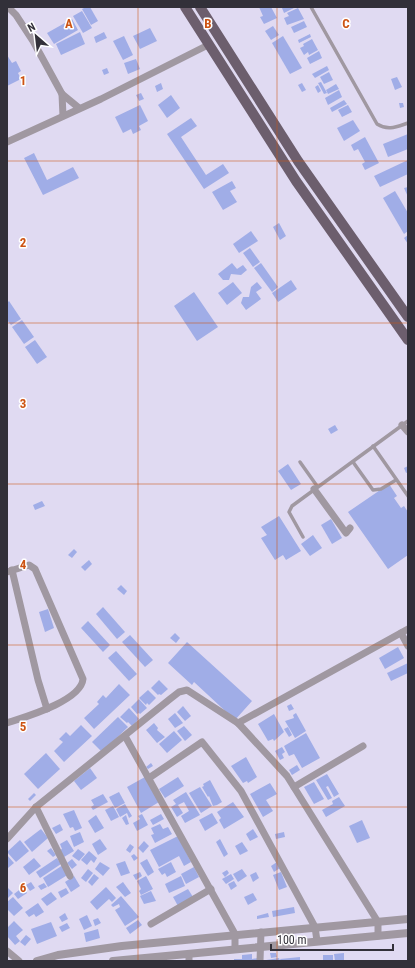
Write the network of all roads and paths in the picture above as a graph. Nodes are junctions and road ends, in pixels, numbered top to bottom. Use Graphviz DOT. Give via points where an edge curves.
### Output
graph roads {
  1 [pos="8,7"];
  2 [pos="185,7"];
  3 [pos="200,7"];
  4 [pos="312,7"];
  5 [pos="208,45"];
  6 [pos="62,94"];
  7 [pos="79,108"];
  8 [pos="63,116"];
  9 [pos="408,123"];
  10 [pos="7,142"];
  11 [pos="408,317"];
  12 [pos="408,340"];
  13 [pos="405,423"];
  14 [pos="408,432"];
  15 [pos="373,446"];
  16 [pos="300,462"];
  17 [pos="353,462"];
  18 [pos="396,480"];
  19 [pos="316,488"];
  20 [pos="408,496"];
  21 [pos="350,528"];
  22 [pos="303,537"];
  23 [pos="10,571"];
  24 [pos="408,629"];
  25 [pos="401,633"];
  26 [pos="408,646"];
  27 [pos="47,709"];
  28 [pos="7,723"];
  29 [pos="238,723"];
  30 [pos="126,736"];
  31 [pos="363,746"];
  32 [pos="149,778"];
  33 [pos="294,787"];
  34 [pos="36,807"];
  35 [pos="7,839"];
  36 [pos="70,876"];
  37 [pos="211,889"];
  38 [pos="408,919"];
  39 [pos="378,922"];
  40 [pos="151,924"];
  41 [pos="315,927"];
  42 [pos="261,932"];
  43 [pos="408,933"];
  44 [pos="235,934"];
  45 [pos="378,936"];
  46 [pos="317,941"];
  47 [pos="260,947"];
  48 [pos="235,949"];
  49 [pos="7,951"];
  50 [pos="189,958"];
  51 [pos="19,961"];
  52 [pos="37,961"];
  53 [pos="113,961"];
  54 [pos="260,961"];
  1 -- 6 [label="street" via="33,41"];
  2 -- 5 [label="main road"];
  3 -- 11 [label="main road" via="298,161"];
  4 -- 9 [label="lane" via="377,124 391,129"];
  5 -- 7 [label="street"];
  5 -- 12 [label="main road" via="296,181"];
  6 -- 7 [label="street"];
  6 -- 8 [label="street"];
  7 -- 8 [label="street"];
  8 -- 10 [label="street"];
  13 -- 14 [label="street"];
  13 -- 15 [label="lane"];
  15 -- 17 [label="lane"];
  15 -- 18 [label="lane"];
  16 -- 19 [label="lane"];
  17 -- 18 [label="lane" via="373,490 381,489"];
  17 -- 19 [label="lane"];
  18 -- 20 [label="lane"];
  19 -- 21 [label="street" via="346,533"];
  19 -- 22 [label="lane" via="292,506 289,512"];
  23 -- 27 [label="street"];
  23 -- 27 [label="street" via="29,566 35,569 82,675 83,684 80,688"];
  24 -- 25 [label="street"];
  25 -- 26 [label="street"];
  25 -- 29 [label="street"];
  27 -- 28 [label="street"];
  29 -- 30 [label="street" via="187,690 179,692"];
  29 -- 33 [label="street"];
  30 -- 32 [label="street"];
  30 -- 34 [label="street"];
  31 -- 33 [label="street"];
  32 -- 37 [label="street"];
  32 -- 41 [label="street" via="202,742 241,791"];
  33 -- 39 [label="street"];
  34 -- 35 [label="street"];
  34 -- 36 [label="street"];
  37 -- 40 [label="street"];
  37 -- 44 [label="street"];
  38 -- 39 [label="street"];
  39 -- 41 [label="street"];
  39 -- 45 [label="street"];
  41 -- 42 [label="street"];
  41 -- 46 [label="street"];
  42 -- 44 [label="street"];
  42 -- 47 [label="street"];
  43 -- 45 [label="street"];
  44 -- 48 [label="street"];
  44 -- 52 [label="street" via="85,950"];
  45 -- 46 [label="street"];
  46 -- 47 [label="street"];
  47 -- 48 [label="street"];
  47 -- 54 [label="street"];
  48 -- 50 [label="street"];
  49 -- 51 [label="street"];
  50 -- 53 [label="street"];
}
